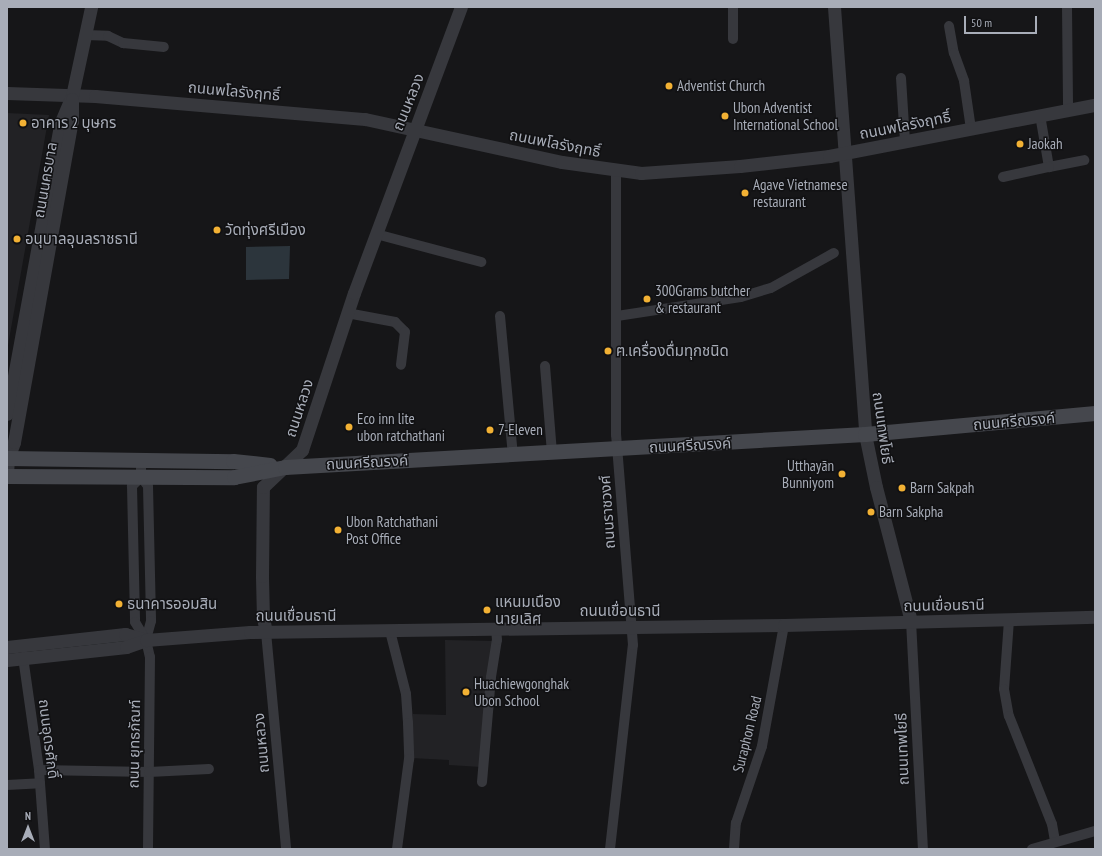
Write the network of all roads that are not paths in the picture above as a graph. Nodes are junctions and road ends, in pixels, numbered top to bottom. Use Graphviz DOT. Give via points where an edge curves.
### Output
graph roads {
  1 [pos="91,7"];
  2 [pos="461,7"];
  3 [pos="733,7"];
  4 [pos="834,7"];
  5 [pos="1067,7"];
  6 [pos="948,26"];
  7 [pos="85,35"];
  8 [pos="733,39"];
  9 [pos="164,47"];
  10 [pos="901,78"];
  11 [pos="7,93"];
  12 [pos="72,96"];
  13 [pos="1095,105"];
  14 [pos="1068,110"];
  15 [pos="1040,115"];
  16 [pos="414,128"];
  17 [pos="971,130"];
  18 [pos="905,142"];
  19 [pos="844,153"];
  20 [pos="1084,160"];
  21 [pos="1049,167"];
  22 [pos="616,172"];
  23 [pos="1003,177"];
  24 [pos="376,234"];
  25 [pos="834,253"];
  26 [pos="41,256"];
  27 [pos="481,262"];
  28 [pos="347,313"];
  29 [pos="500,316"];
  30 [pos="617,316"];
  31 [pos="401,365"];
  32 [pos="544,366"];
  33 [pos="1095,413"];
  34 [pos="7,414"];
  35 [pos="865,434"];
  36 [pos="618,449"];
  37 [pos="552,453"];
  38 [pos="512,456"];
  39 [pos="7,457"];
  40 [pos="141,461"];
  41 [pos="285,467"];
  42 [pos="7,476"];
  43 [pos="141,477"];
  44 [pos="1095,617"];
  45 [pos="1009,620"];
  46 [pos="911,621"];
  47 [pos="784,625"];
  48 [pos="631,627"];
  49 [pos="496,628"];
  50 [pos="390,631"];
  51 [pos="266,632"];
  52 [pos="146,640"];
  53 [pos="7,647"];
  54 [pos="22,651"];
  55 [pos="7,660"];
  56 [pos="209,769"];
  57 [pos="39,770"];
  58 [pos="149,772"];
  59 [pos="482,782"];
  60 [pos="40,783"];
  61 [pos="7,785"];
  62 [pos="1095,831"];
  63 [pos="1053,844"];
  64 [pos="45,849"];
  65 [pos="148,849"];
  66 [pos="286,849"];
  67 [pos="396,849"];
  68 [pos="610,849"];
  69 [pos="734,849"];
  70 [pos="923,849"];
  71 [pos="1032,849"];
  1 -- 7 [label="street, ถนนนครบาล"];
  2 -- 16 [label="street, ถนนหลวง"];
  3 -- 8 [label="street"];
  4 -- 19 [label="street, ถนนเทพโยธี"];
  5 -- 14 [label="street"];
  6 -- 17 [label="street" via="964,81"];
  7 -- 9 [label="street" via="108,36 123,44"];
  7 -- 12 [label="street, ถนนนครบาล"];
  10 -- 18 [label="street"];
  11 -- 12 [label="street, ถนนพโลรังฤทธิ์"];
  12 -- 16 [label="street, ถนนพโลรังฤทธิ์" via="359,118"];
  12 -- 26 [label="street, ถนนนครบาล" via="72,121"];
  13 -- 14 [label="street, ถนนพโลรังฤทธิ์"];
  14 -- 15 [label="street, ถนนพโลรังฤทธิ์"];
  15 -- 17 [label="street, ถนนพโลรังฤทธิ์"];
  15 -- 21 [label="street"];
  16 -- 22 [label="street, ถนนพโลรังฤทธิ์"];
  16 -- 24 [label="street, ถนนหลวง"];
  17 -- 18 [label="street, ถนนพโลรังฤทธิ์"];
  18 -- 19 [label="street, ถนนพโลรังฤทธิ์"];
  19 -- 22 [label="street, ถนนพโลรังฤทธิ์" via="740,166 641,173"];
  19 -- 35 [label="street, ถนนเทพโยธี"];
  20 -- 21 [label="street"];
  21 -- 23 [label="street"];
  22 -- 30 [label="street, ถนนราชวงศ์"];
  24 -- 27 [label="street"];
  24 -- 28 [label="street, ถนนหลวง"];
  25 -- 30 [label="street" via="771,288 741,297"];
  26 -- 34 [label="street, ถนนนครบาล"];
  26 -- 39 [label="street, ถนนนครบาล" via="14,442"];
  28 -- 31 [label="street" via="395,322 405,332"];
  28 -- 41 [label="street, ถนนหลวง" via="302,450"];
  29 -- 38 [label="street"];
  30 -- 36 [label="street, ถนนราชวงศ์"];
  32 -- 37 [label="street"];
  33 -- 35 [label="main road, ถนนศรีณรงค์"];
  35 -- 36 [label="main road, ถนนศรีณรงค์"];
  35 -- 46 [label="street, ถนนเทพโยธี"];
  36 -- 37 [label="main road, ถนนศรีณรงค์"];
  36 -- 48 [label="street, ถนนราชวงศ์"];
  37 -- 38 [label="main road, ถนนศรีณรงค์"];
  38 -- 41 [label="main road, ถนนศรีณรงค์"];
  39 -- 40 [label="main road, ถนนศรีณรงค์"];
  39 -- 42 [label="street, ถนนนครบาล"];
  40 -- 41 [label="main road, ถนนศรีณรงค์" via="233,461"];
  40 -- 43 [label="street"];
  41 -- 43 [label="main road, ถนนศรีณรงค์" via="234,477"];
  41 -- 51 [label="street, ถนนหลวง" via="263,487 262,583"];
  42 -- 43 [label="main road, ถนนศรีณรงค์"];
  43 -- 52 [label="street" via="148,486 151,621"];
  43 -- 52 [label="street" via="132,486 135,622"];
  44 -- 45 [label="street, ถนนเขื่อนธานี"];
  45 -- 46 [label="street, ถนนเขื่อนธานี"];
  45 -- 63 [label="street" via="1004,689 1009,716 1052,824"];
  46 -- 47 [label="street, ถนนเขื่อนธานี"];
  46 -- 70 [label="street, ถนนเทพโยธี"];
  47 -- 48 [label="street, ถนนเขื่อนธานี"];
  47 -- 69 [label="street, Suraphon Road" via="762,746 736,823"];
  48 -- 49 [label="street, ถนนเขื่อนธานี"];
  48 -- 68 [label="street, ถนนราชวงศ์" via="633,645"];
  49 -- 50 [label="street, ถนนเขื่อนธานี"];
  49 -- 59 [label="street" via="497,640 491,677"];
  50 -- 51 [label="street, ถนนเขื่อนธานี"];
  50 -- 67 [label="street" via="406,694 409,759"];
  51 -- 52 [label="street, ถนนเขื่อนธานี"];
  51 -- 66 [label="street, ถนนหลวง"];
  52 -- 54 [label="street, ถนนเขื่อนธานี" via="125,634"];
  52 -- 58 [label="street, ถนน ยุทธภัณฑ์" via="150,657"];
  53 -- 54 [label="street, ถนนเขื่อนธานี"];
  54 -- 55 [label="street, ถนนเขื่อนธานี"];
  54 -- 57 [label="street, ถนนอุดรศักดิ์"];
  56 -- 58 [label="street"];
  57 -- 58 [label="street"];
  57 -- 60 [label="street, ถนนอุดรศักดิ์"];
  58 -- 65 [label="street, ถนน ยุทธภัณฑ์"];
  60 -- 61 [label="street"];
  60 -- 64 [label="street, ถนนอุดรศักดิ์"];
  62 -- 63 [label="street"];
  63 -- 71 [label="street"];
}
